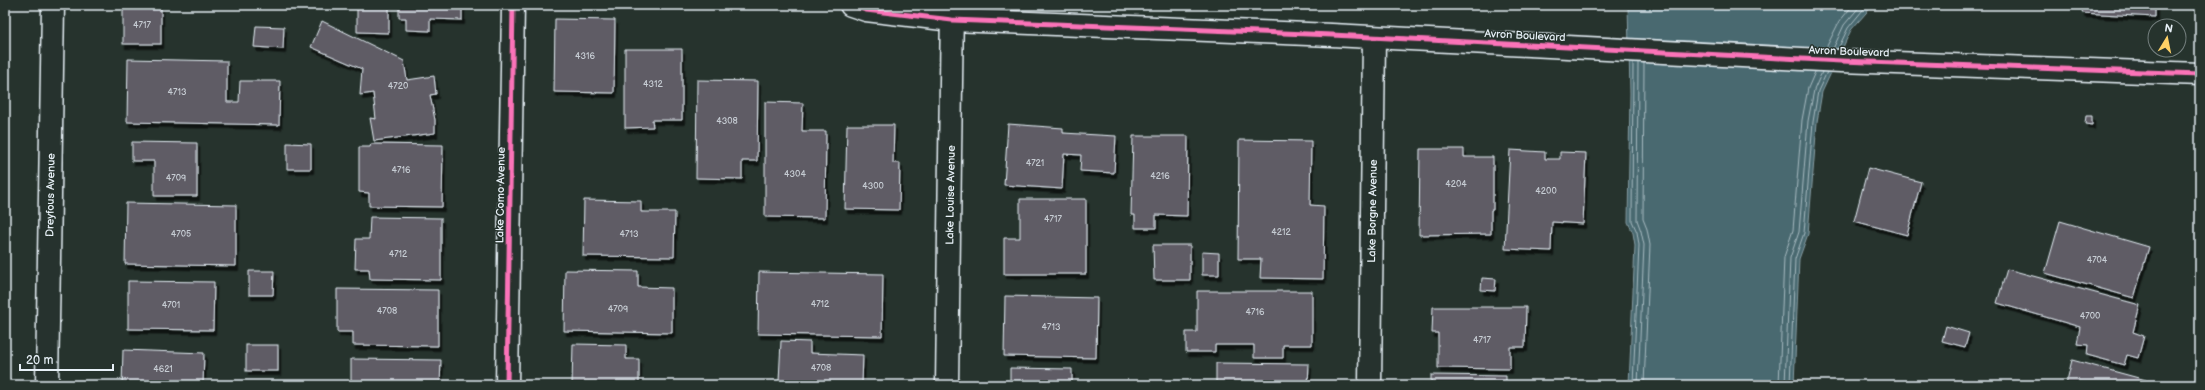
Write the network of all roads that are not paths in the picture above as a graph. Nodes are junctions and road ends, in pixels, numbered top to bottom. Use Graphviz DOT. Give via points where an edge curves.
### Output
graph roads {
  1 [pos="53,5"];
  2 [pos="513,5"];
  3 [pos="851,5"];
  4 [pos="952,12"];
  5 [pos="1374,38"];
  6 [pos="2200,74"];
  7 [pos="47,385"];
  8 [pos="507,385"];
  9 [pos="947,385"];
  10 [pos="1370,385"];
  1 -- 7 [label="street, Dreyfous Avenue"];
  2 -- 8 [label="street, Lake Como Avenue"];
  3 -- 4 [label="street, Avron Boulevard" via="866,10"];
  4 -- 5 [label="street, Avron Boulevard"];
  4 -- 9 [label="street, Lake Louise Avenue"];
  5 -- 6 [label="street, Avron Boulevard" via="1841,61"];
  5 -- 10 [label="street, Lake Borgne Avenue"];
}
